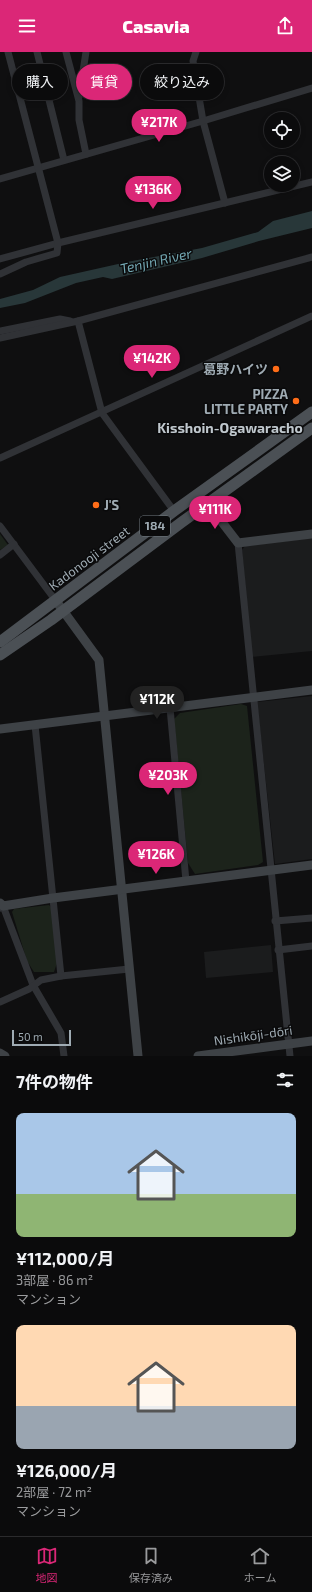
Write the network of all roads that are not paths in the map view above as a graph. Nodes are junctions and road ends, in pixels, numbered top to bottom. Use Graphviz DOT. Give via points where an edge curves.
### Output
graph roads {
  1 [pos="8,52"];
  2 [pos="37,52"];
  3 [pos="66,52"];
  4 [pos="86,52"];
  5 [pos="196,52"];
  6 [pos="312,88"];
  7 [pos="79,101"];
  8 [pos="203,121"];
  9 [pos="86,154"];
  10 [pos="64,160"];
  11 [pos="38,168"];
  12 [pos="0,179"];
  13 [pos="312,182"];
  14 [pos="225,203"];
  15 [pos="58,243"];
  16 [pos="312,257"];
  17 [pos="0,260"];
  18 [pos="0,274"];
  19 [pos="312,316"];
  20 [pos="75,321"];
  21 [pos="0,332"];
  22 [pos="102,412"];
  23 [pos="312,412"];
  24 [pos="312,428"];
  25 [pos="257,451"];
  26 [pos="0,458"];
  27 [pos="265,462"];
  28 [pos="200,493"];
  29 [pos="208,504"];
  30 [pos="174,511"];
  31 [pos="182,522"];
  32 [pos="0,526"];
  33 [pos="312,534"];
  34 [pos="238,543"];
  35 [pos="14,544"];
  36 [pos="0,554"];
  37 [pos="112,559"];
  38 [pos="119,568"];
  39 [pos="56,600"];
  40 [pos="63,611"];
  41 [pos="0,642"];
  42 [pos="1,653"];
  43 [pos="312,690"];
  44 [pos="253,697"];
  45 [pos="170,708"];
  46 [pos="104,716"];
  47 [pos="35,725"];
  48 [pos="0,729"];
  49 [pos="312,865"];
  50 [pos="270,871"];
  51 [pos="186,881"];
  52 [pos="122,890"];
  53 [pos="53,898"];
  54 [pos="1,905"];
  55 [pos="312,918"];
  56 [pos="275,920"];
  57 [pos="312,946"];
  58 [pos="278,950"];
  59 [pos="130,969"];
  60 [pos="61,976"];
  61 [pos="33,985"];
  62 [pos="0,1002"];
  63 [pos="312,1041"];
  64 [pos="289,1044"];
  65 [pos="0,1054"];
  66 [pos="211,1055"];
  67 [pos="5,1056"];
  68 [pos="64,1056"];
  69 [pos="138,1056"];
  70 [pos="198,1056"];
  71 [pos="290,1056"];
  1 -- 11 [label="street"];
  2 -- 10 [label="street"];
  3 -- 7 [label="street"];
  4 -- 7 [label="street"];
  5 -- 8 [label="street" via="193,61"];
  6 -- 8 [label="street"];
  7 -- 9 [label="street" via="79,120"];
  8 -- 9 [label="street"];
  8 -- 14 [label="street"];
  9 -- 10 [label="street"];
  10 -- 11 [label="street"];
  11 -- 12 [label="street"];
  11 -- 15 [label="street"];
  13 -- 14 [label="street"];
  14 -- 15 [label="street"];
  15 -- 17 [label="street"];
  15 -- 18 [label="street" via="57,253 26,262"];
  16 -- 20 [label="street"];
  19 -- 22 [label="street"];
  20 -- 21 [label="street"];
  20 -- 22 [label="street"];
  22 -- 26 [label="street"];
  22 -- 30 [label="street"];
  23 -- 25 [label="main road, Kadonooji street / 184"];
  24 -- 27 [label="main road, Kadonooji street / 184"];
  25 -- 27 [label="main road"];
  25 -- 28 [label="main road, Kadonooji street / 184"];
  27 -- 29 [label="main road, Kadonooji street / 184"];
  28 -- 29 [label="main road"];
  28 -- 30 [label="main road, Kadonooji street / 184"];
  29 -- 31 [label="main road, Kadonooji street / 184"];
  29 -- 34 [label="street"];
  30 -- 31 [label="main road"];
  30 -- 37 [label="main road, Kadonooji street / 184"];
  31 -- 38 [label="main road, Kadonooji street / 184"];
  32 -- 35 [label="street"];
  33 -- 34 [label="street"];
  34 -- 44 [label="street"];
  35 -- 36 [label="street"];
  35 -- 39 [label="street"];
  37 -- 38 [label="main road"];
  37 -- 39 [label="main road, Kadonooji street / 184"];
  38 -- 40 [label="main road, Kadonooji street / 184"];
  39 -- 40 [label="street"];
  39 -- 41 [label="main road, Kadonooji street / 184"];
  40 -- 42 [label="main road, Kadonooji street / 184"];
  40 -- 46 [label="street" via="99,660"];
  43 -- 44 [label="street"];
  44 -- 45 [label="street"];
  44 -- 50 [label="street"];
  45 -- 46 [label="street"];
  45 -- 51 [label="street"];
  46 -- 47 [label="street"];
  46 -- 52 [label="street"];
  47 -- 48 [label="street"];
  47 -- 53 [label="street"];
  49 -- 50 [label="street"];
  50 -- 51 [label="street"];
  50 -- 56 [label="street"];
  51 -- 52 [label="street"];
  52 -- 53 [label="street"];
  52 -- 59 [label="street"];
  53 -- 54 [label="street"];
  53 -- 60 [label="street"];
  54 -- 61 [label="street"];
  55 -- 56 [label="street"];
  56 -- 58 [label="street"];
  57 -- 58 [label="street"];
  58 -- 64 [label="street"];
  59 -- 60 [label="street"];
  59 -- 69 [label="street"];
  60 -- 61 [label="street" via="41,980"];
  61 -- 62 [label="street"];
  61 -- 68 [label="street" via="61,1033"];
  63 -- 64 [label="street, Nishikōji-dōri"];
  64 -- 66 [label="street, Nishikōji-dōri"];
  64 -- 71 [label="street"];
  65 -- 67 [label="street"];
  66 -- 70 [label="street, Nishikōji-dōri"];
}
